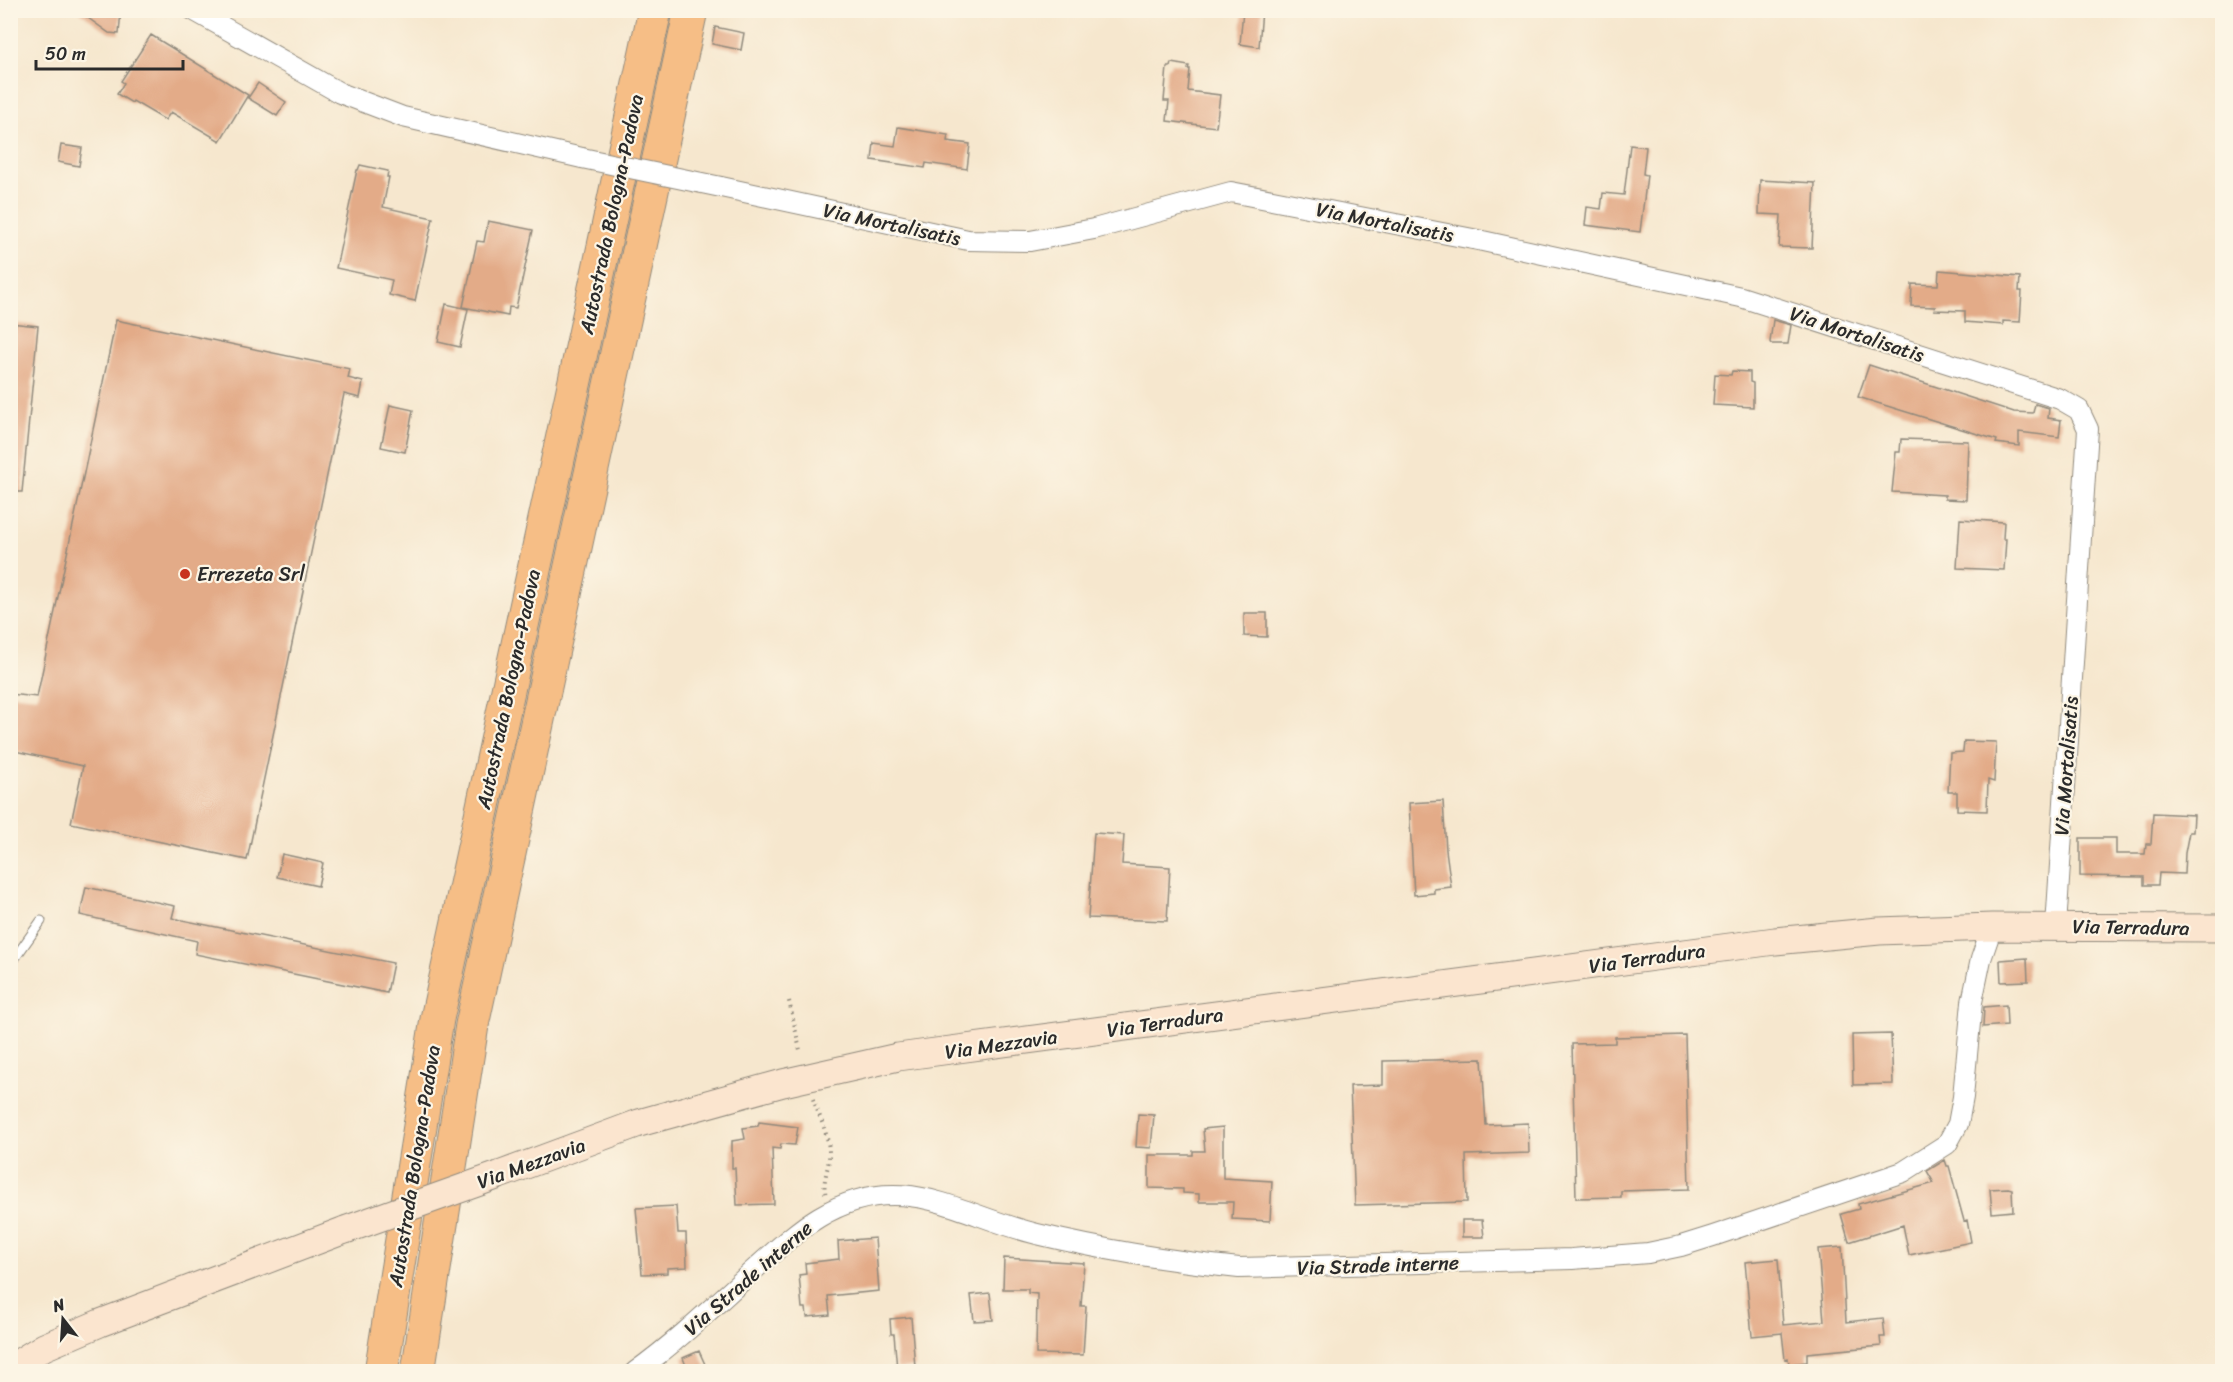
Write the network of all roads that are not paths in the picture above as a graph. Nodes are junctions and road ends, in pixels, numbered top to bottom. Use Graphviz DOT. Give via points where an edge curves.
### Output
graph roads {
  1 [pos="193,10"];
  2 [pos="655,10"];
  3 [pos="691,10"];
  4 [pos="41,921"];
  5 [pos="1992,927"];
  6 [pos="2056,927"];
  7 [pos="2223,928"];
  8 [pos="10,965"];
  9 [pos="1074,1034"];
  10 [pos="10,1368"];
  11 [pos="381,1371"];
  12 [pos="418,1371"];
  13 [pos="635,1371"];
  1 -- 6 [label="street, Via Mortalisatis, bridge" via="340,93 403,117 969,240 1030,241 1095,229 1231,192 1741,297 2060,399 2079,410 2088,429"];
  2 -- 11 [label="highway, Autostrada Bologna-Padova" via="437,1019"];
  3 -- 12 [label="highway, Autostrada Bologna-Padova" via="472,1025"];
  4 -- 8 [label="lane"];
  5 -- 6 [label="main road, Via Terradura"];
  5 -- 9 [label="main road, Via Terradura" via="1879,931 1775,941"];
  5 -- 13 [label="street, Via Strade interne" via="1972,1002 1958,1124 1947,1143 1903,1172 1681,1246 1648,1253 1572,1259 1239,1268 1035,1234 945,1203 885,1194 831,1210 801,1230 665,1351"];
  6 -- 7 [label="main road, Via Terradura"];
  9 -- 10 [label="main road, Via Mezzavia, bridge" via="898,1057 783,1083 639,1123 100,1323 44,1347"];
}
